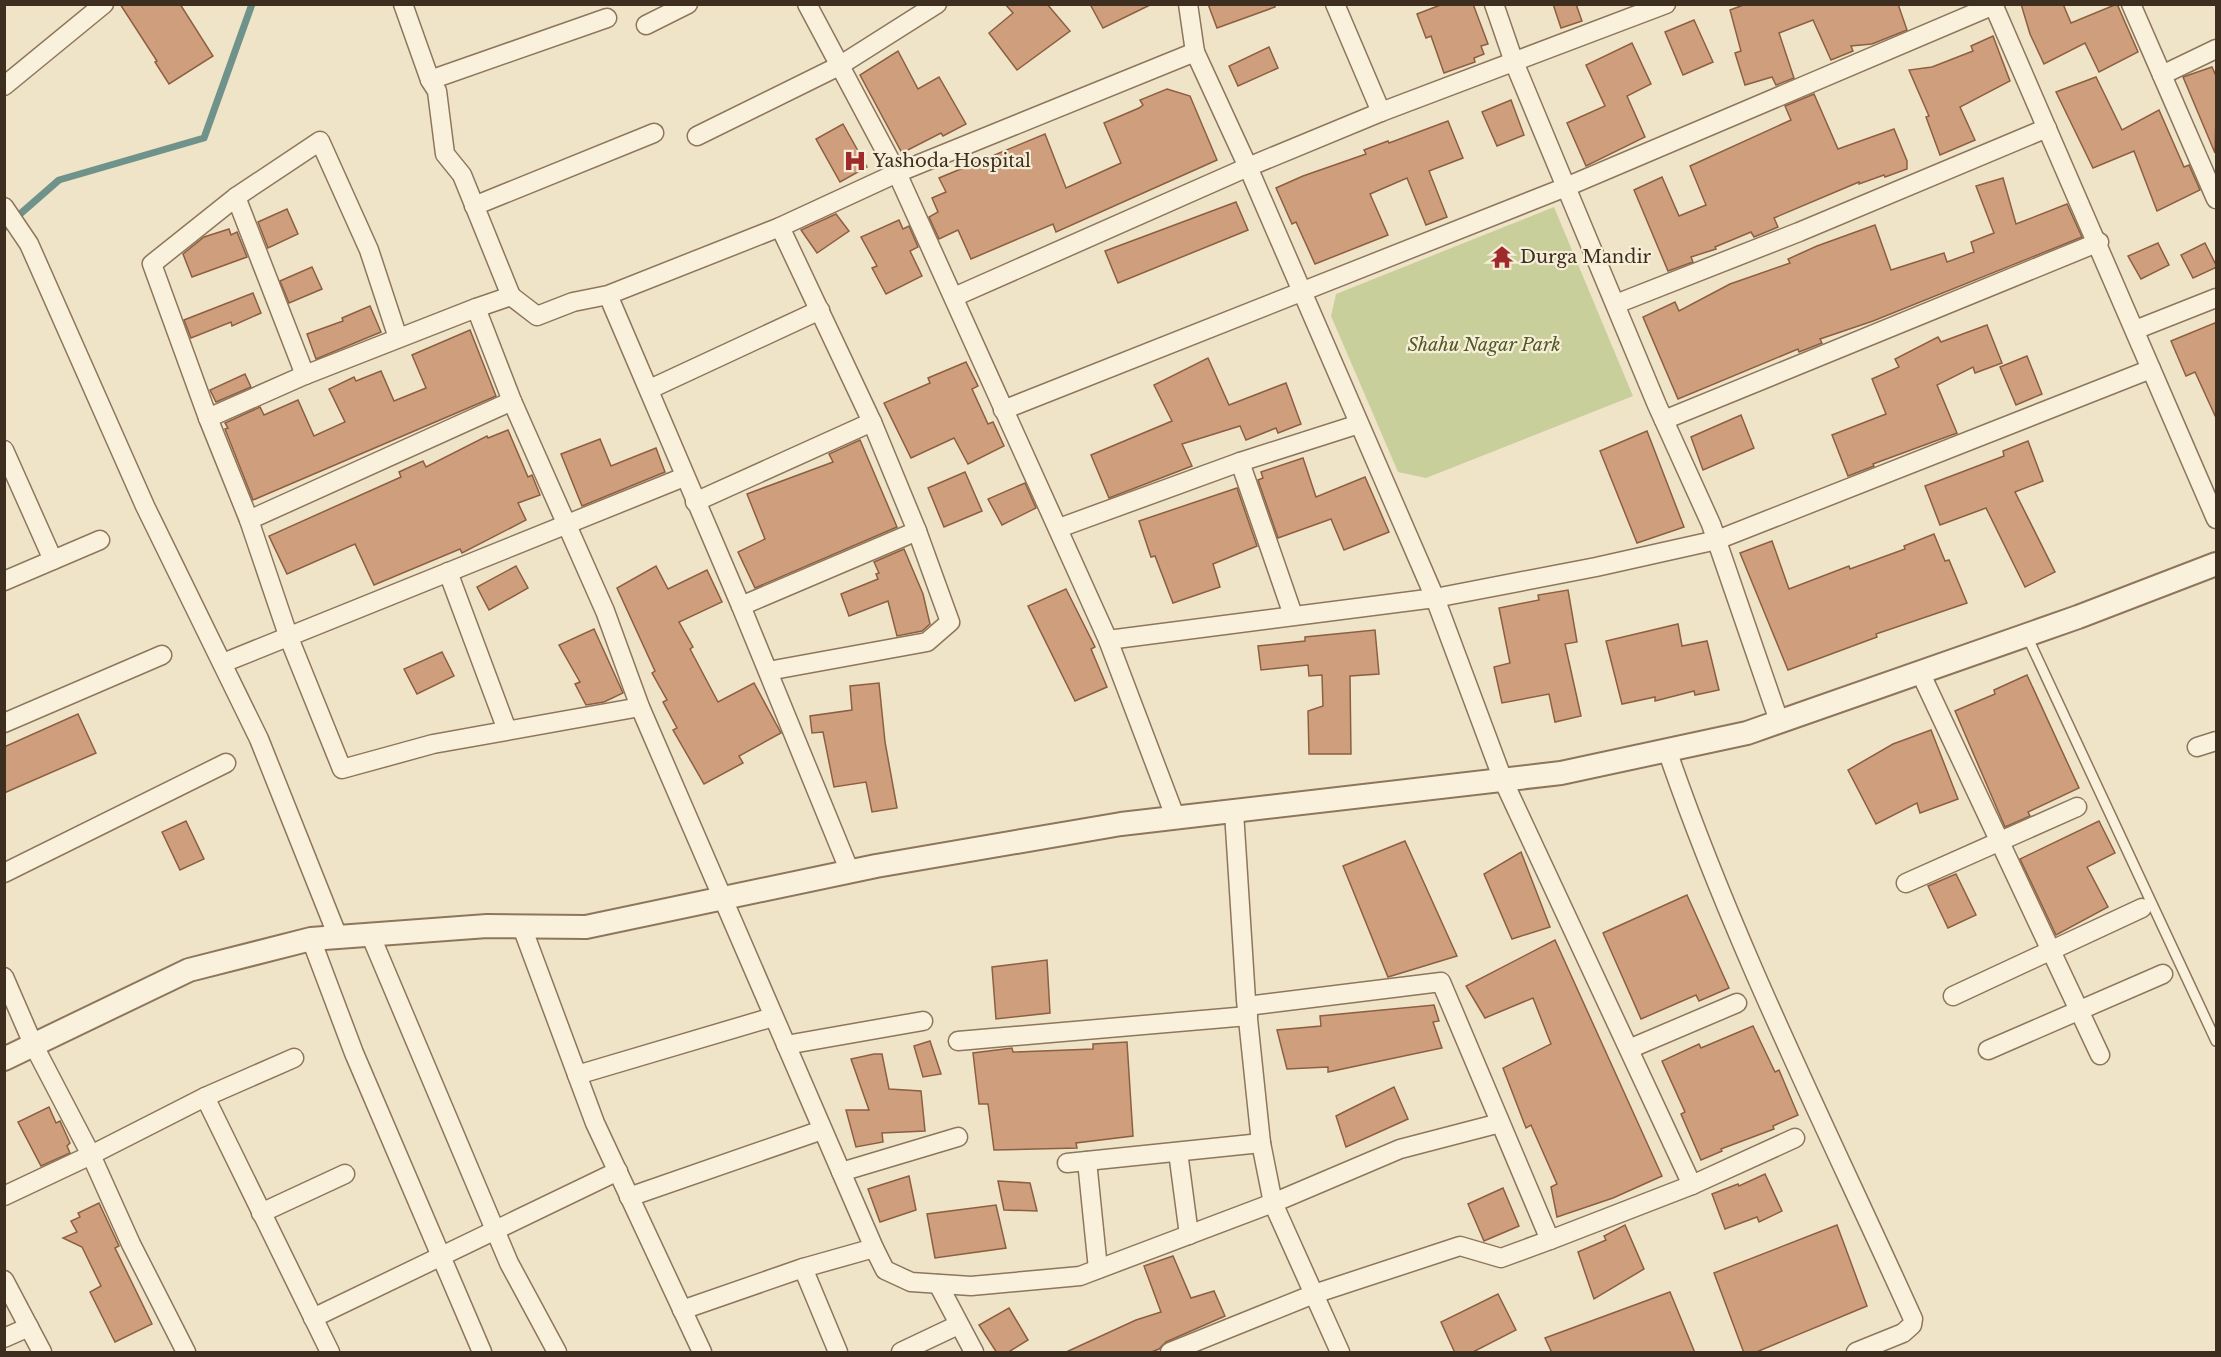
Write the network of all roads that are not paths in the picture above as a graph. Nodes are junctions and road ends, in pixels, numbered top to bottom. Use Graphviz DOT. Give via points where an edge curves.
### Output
graph roads {
  1 [pos="104,4"];
  2 [pos="403,4"];
  3 [pos="807,4"];
  4 [pos="937,4"];
  5 [pos="1188,4"];
  6 [pos="1335,4"];
  7 [pos="1494,4"];
  8 [pos="1666,4"];
  9 [pos="2131,4"];
  10 [pos="1994,5"];
  11 [pos="682,6"];
  12 [pos="607,18"];
  13 [pos="646,25"];
  14 [pos="2217,49"];
  15 [pos="1195,52"];
  16 [pos="1514,62"];
  17 [pos="839,66"];
  18 [pos="2162,75"];
  19 [pos="430,80"];
  20 [pos="4,86"];
  21 [pos="1381,112"];
  22 [pos="2047,128"];
  23 [pos="654,133"];
  24 [pos="697,136"];
  25 [pos="1248,167"];
  26 [pos="897,173"];
  27 [pos="2213,178"];
  28 [pos="1566,187"];
  29 [pos="236,197"];
  30 [pos="2217,199"];
  31 [pos="474,206"];
  32 [pos="7,210"];
  33 [pos="780,227"];
  34 [pos="2099,242"];
  35 [pos="1301,293"];
  36 [pos="608,295"];
  37 [pos="511,296"];
  38 [pos="954,297"];
  39 [pos="2217,298"];
  40 [pos="1616,304"];
  41 [pos="476,308"];
  42 [pos="820,310"];
  43 [pos="2135,330"];
  44 [pos="398,338"];
  45 [pos="2151,369"];
  46 [pos="305,375"];
  47 [pos="650,388"];
  48 [pos="512,401"];
  49 [pos="1003,410"];
  50 [pos="208,418"];
  51 [pos="1664,420"];
  52 [pos="872,422"];
  53 [pos="1359,424"];
  54 [pos="4,450"];
  55 [pos="1240,462"];
  56 [pos="684,477"];
  57 [pos="695,502"];
  58 [pos="2217,519"];
  59 [pos="249,520"];
  60 [pos="566,524"];
  61 [pos="1059,528"];
  62 [pos="917,531"];
  63 [pos="100,540"];
  64 [pos="1717,540"];
  65 [pos="53,560"];
  66 [pos="2217,564"];
  67 [pos="448,572"];
  68 [pos="4,581"];
  69 [pos="1435,598"];
  70 [pos="741,606"];
  71 [pos="1293,615"];
  72 [pos="2026,634"];
  73 [pos="289,638"];
  74 [pos="1108,640"];
  75 [pos="162,656"];
  76 [pos="223,663"];
  77 [pos="768,671"];
  78 [pos="1920,672"];
  79 [pos="640,707"];
  80 [pos="1779,721"];
  81 [pos="4,723"];
  82 [pos="507,730"];
  83 [pos="2217,741"];
  84 [pos="2197,747"];
  85 [pos="1666,750"];
  86 [pos="226,763"];
  87 [pos="1503,780"];
  88 [pos="2077,807"];
  89 [pos="1234,812"];
  90 [pos="1176,819"];
  91 [pos="1999,841"];
  92 [pos="850,872"];
  93 [pos="4,873"];
  94 [pos="1906,883"];
  95 [pos="722,899"];
  96 [pos="2142,908"];
  97 [pos="522,927"];
  98 [pos="370,934"];
  99 [pos="338,937"];
  100 [pos="311,939"];
  101 [pos="2051,950"];
  102 [pos="2163,974"];
  103 [pos="4,977"];
  104 [pos="1953,996"];
  105 [pos="1737,1004"];
  106 [pos="1248,1011"];
  107 [pos="2079,1011"];
  108 [pos="773,1017"];
  109 [pos="923,1021"];
  110 [pos="958,1041"];
  111 [pos="2217,1041"];
  112 [pos="33,1044"];
  113 [pos="786,1045"];
  114 [pos="1629,1049"];
  115 [pos="1988,1050"];
  116 [pos="2100,1055"];
  117 [pos="294,1058"];
  118 [pos="4,1059"];
  119 [pos="577,1075"];
  120 [pos="205,1097"];
  121 [pos="1500,1123"];
  122 [pos="822,1130"];
  123 [pos="958,1137"];
  124 [pos="1795,1138"];
  125 [pos="1261,1143"];
  126 [pos="1178,1152"];
  127 [pos="91,1155"];
  128 [pos="1087,1161"];
  129 [pos="1067,1164"];
  130 [pos="618,1171"];
  131 [pos="841,1172"];
  132 [pos="345,1174"];
  133 [pos="1692,1185"];
  134 [pos="4,1196"];
  135 [pos="629,1197"];
  136 [pos="1274,1203"];
  137 [pos="261,1213"];
  138 [pos="495,1230"];
  139 [pos="1190,1234"];
  140 [pos="1550,1240"];
  141 [pos="874,1248"];
  142 [pos="441,1256"];
  143 [pos="803,1268"];
  144 [pos="1098,1269"];
  145 [pos="4,1280"];
  146 [pos="938,1284"];
  147 [pos="1314,1294"];
  148 [pos="682,1310"];
  149 [pos="313,1318"];
  150 [pos="958,1325"];
  151 [pos="29,1327"];
  152 [pos="4,1338"];
  153 [pos="42,1353"];
  154 [pos="186,1353"];
  155 [pos="330,1353"];
  156 [pos="483,1353"];
  157 [pos="557,1353"];
  158 [pos="702,1353"];
  159 [pos="838,1353"];
  160 [pos="901,1353"];
  161 [pos="975,1353"];
  162 [pos="1170,1353"];
  163 [pos="1340,1353"];
  164 [pos="1856,1353"];
  1 -- 20 [label="street"];
  2 -- 19 [label="street"];
  3 -- 17 [label="street"];
  4 -- 17 [label="street"];
  5 -- 15 [label="street"];
  6 -- 21 [label="street"];
  7 -- 16 [label="street"];
  8 -- 16 [label="street"];
  9 -- 18 [label="street"];
  10 -- 22 [label="street"];
  10 -- 28 [label="street"];
  11 -- 13 [label="street"];
  12 -- 19 [label="street"];
  14 -- 18 [label="street"];
  15 -- 25 [label="street"];
  15 -- 26 [label="street"];
  16 -- 21 [label="street"];
  16 -- 28 [label="street"];
  17 -- 24 [label="street"];
  17 -- 26 [label="street"];
  18 -- 27 [label="street"];
  19 -- 31 [label="street" via="437,91 445,154 462,175"];
  21 -- 25 [label="street"];
  22 -- 34 [label="street"];
  22 -- 40 [label="street"];
  23 -- 31 [label="street"];
  25 -- 35 [label="street"];
  25 -- 38 [label="street"];
  26 -- 33 [label="street"];
  26 -- 38 [label="street"];
  27 -- 30 [label="street"];
  28 -- 35 [label="street"];
  28 -- 40 [label="street"];
  29 -- 44 [label="street" via="320,141 369,250"];
  29 -- 46 [label="street"];
  29 -- 50 [label="street" via="152,264"];
  31 -- 37 [label="street"];
  32 -- 76 [label="street" via="28,244 145,506"];
  33 -- 36 [label="street"];
  33 -- 42 [label="street"];
  34 -- 43 [label="street"];
  34 -- 51 [label="street"];
  35 -- 49 [label="street"];
  35 -- 53 [label="street"];
  36 -- 37 [label="street" via="573,302 537,316"];
  36 -- 47 [label="street"];
  37 -- 41 [label="street"];
  38 -- 49 [label="street"];
  39 -- 43 [label="street"];
  40 -- 51 [label="street"];
  41 -- 44 [label="street"];
  41 -- 48 [label="street"];
  42 -- 47 [label="street"];
  42 -- 52 [label="street"];
  43 -- 45 [label="street"];
  44 -- 46 [label="street"];
  45 -- 58 [label="street"];
  45 -- 64 [label="street"];
  46 -- 50 [label="street"];
  47 -- 56 [label="street"];
  48 -- 59 [label="street"];
  48 -- 60 [label="street"];
  49 -- 61 [label="street"];
  50 -- 59 [label="street"];
  51 -- 64 [label="street"];
  52 -- 57 [label="street"];
  52 -- 62 [label="street"];
  53 -- 55 [label="street"];
  53 -- 69 [label="street"];
  54 -- 65 [label="street"];
  55 -- 61 [label="street"];
  55 -- 71 [label="street"];
  56 -- 57 [label="street"];
  56 -- 60 [label="street"];
  57 -- 70 [label="street"];
  59 -- 73 [label="street"];
  60 -- 67 [label="street"];
  60 -- 79 [label="street" via="605,611"];
  61 -- 74 [label="street"];
  62 -- 70 [label="street"];
  62 -- 77 [label="street" via="950,622 927,642"];
  63 -- 65 [label="street"];
  64 -- 69 [label="street"];
  64 -- 80 [label="street"];
  65 -- 68 [label="street"];
  66 -- 72 [label="street"];
  67 -- 73 [label="street"];
  67 -- 82 [label="street"];
  69 -- 71 [label="street"];
  69 -- 87 [label="street"];
  70 -- 77 [label="street"];
  71 -- 74 [label="street"];
  72 -- 78 [label="street"];
  72 -- 111 [label="lane"];
  73 -- 76 [label="street"];
  73 -- 82 [label="street" via="342,769 433,744"];
  74 -- 90 [label="street"];
  75 -- 81 [label="street"];
  76 -- 99 [label="street" via="259,739"];
  77 -- 92 [label="street"];
  78 -- 80 [label="street"];
  78 -- 91 [label="street"];
  79 -- 82 [label="street"];
  79 -- 95 [label="street"];
  80 -- 85 [label="street" via="1747,733"];
  83 -- 84 [label="street"];
  85 -- 87 [label="street" via="1561,773"];
  85 -- 164 [label="street" via="1759,982 1913,1319 1903,1333"];
  86 -- 93 [label="street"];
  87 -- 89 [label="street"];
  87 -- 114 [label="street"];
  88 -- 91 [label="street"];
  89 -- 90 [label="street"];
  89 -- 106 [label="street"];
  90 -- 92 [label="street" via="1121,824"];
  91 -- 94 [label="street"];
  91 -- 101 [label="street"];
  92 -- 95 [label="street"];
  95 -- 97 [label="street" via="586,927"];
  95 -- 108 [label="street"];
  96 -- 101 [label="street"];
  97 -- 98 [label="street"];
  97 -- 119 [label="street"];
  98 -- 99 [label="street"];
  98 -- 138 [label="street"];
  99 -- 100 [label="street"];
  100 -- 112 [label="street" via="189,970"];
  100 -- 142 [label="street" via="354,1053"];
  101 -- 104 [label="street"];
  101 -- 107 [label="street"];
  102 -- 107 [label="street"];
  103 -- 112 [label="street"];
  105 -- 114 [label="street"];
  106 -- 110 [label="street"];
  106 -- 121 [label="street" via="1441,982"];
  106 -- 125 [label="street"];
  107 -- 115 [label="street"];
  107 -- 116 [label="street"];
  108 -- 113 [label="street"];
  108 -- 119 [label="street"];
  109 -- 113 [label="street"];
  112 -- 118 [label="street"];
  112 -- 127 [label="street"];
  113 -- 122 [label="street"];
  114 -- 133 [label="street"];
  117 -- 120 [label="street"];
  119 -- 130 [label="street"];
  120 -- 127 [label="street"];
  120 -- 137 [label="street"];
  121 -- 136 [label="street" via="1400,1149"];
  121 -- 140 [label="street"];
  122 -- 131 [label="street"];
  122 -- 135 [label="street"];
  123 -- 131 [label="street"];
  124 -- 133 [label="street"];
  125 -- 126 [label="street"];
  125 -- 136 [label="street"];
  126 -- 128 [label="street"];
  126 -- 139 [label="street"];
  127 -- 134 [label="street"];
  127 -- 154 [label="street"];
  128 -- 129 [label="street"];
  128 -- 144 [label="street"];
  130 -- 135 [label="street"];
  130 -- 138 [label="street"];
  131 -- 141 [label="street"];
  132 -- 137 [label="street"];
  133 -- 140 [label="street"];
  135 -- 148 [label="street"];
  136 -- 139 [label="street"];
  136 -- 147 [label="street"];
  137 -- 149 [label="street"];
  138 -- 142 [label="street"];
  138 -- 157 [label="street"];
  139 -- 144 [label="street"];
  140 -- 147 [label="street" via="1501,1258 1460,1246"];
  141 -- 143 [label="street"];
  141 -- 146 [label="street" via="885,1270 896,1278"];
  142 -- 149 [label="street"];
  142 -- 156 [label="street"];
  143 -- 148 [label="street"];
  143 -- 159 [label="street"];
  144 -- 146 [label="street" via="1080,1276 971,1286"];
  145 -- 151 [label="street"];
  146 -- 150 [label="street"];
  147 -- 162 [label="street"];
  147 -- 163 [label="street"];
  148 -- 158 [label="street"];
  149 -- 155 [label="street"];
  150 -- 160 [label="street"];
  150 -- 161 [label="street"];
  151 -- 152 [label="street"];
  151 -- 153 [label="street"];
}
